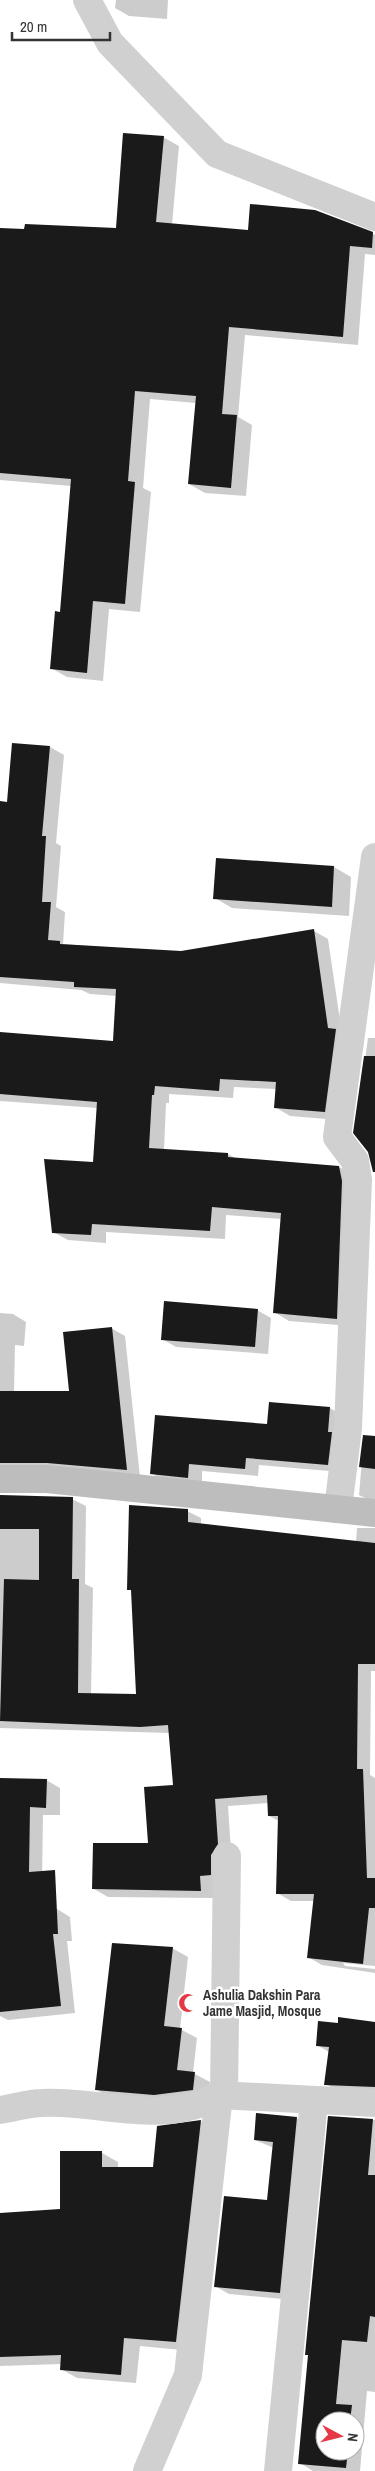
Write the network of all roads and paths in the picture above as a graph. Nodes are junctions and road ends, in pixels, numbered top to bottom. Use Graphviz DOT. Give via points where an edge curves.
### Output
graph roads {
  1 [pos="87,0"];
  2 [pos="375,216"];
  3 [pos="375,857"];
  4 [pos="0,1479"];
  5 [pos="338,1509"];
  6 [pos="375,1513"];
  7 [pos="227,1856"];
  8 [pos="221,2095"];
  9 [pos="314,2101"];
  10 [pos="375,2103"];
  11 [pos="0,2110"];
  12 [pos="147,2471"];
  13 [pos="278,2471"];
  1 -- 2 [label="street" via="110,43 217,154"];
  3 -- 5 [label="street" via="337,1137 355,1161 358,1180 348,1428"];
  4 -- 5 [label="street" via="47,1479"];
  5 -- 6 [label="street"];
  7 -- 8 [label="street"];
  8 -- 9 [label="street"];
  8 -- 11 [label="street" via="204,2104 167,2111 42,2103"];
  8 -- 12 [label="street" via="188,2375"];
  9 -- 10 [label="street"];
  9 -- 13 [label="street"];
}
